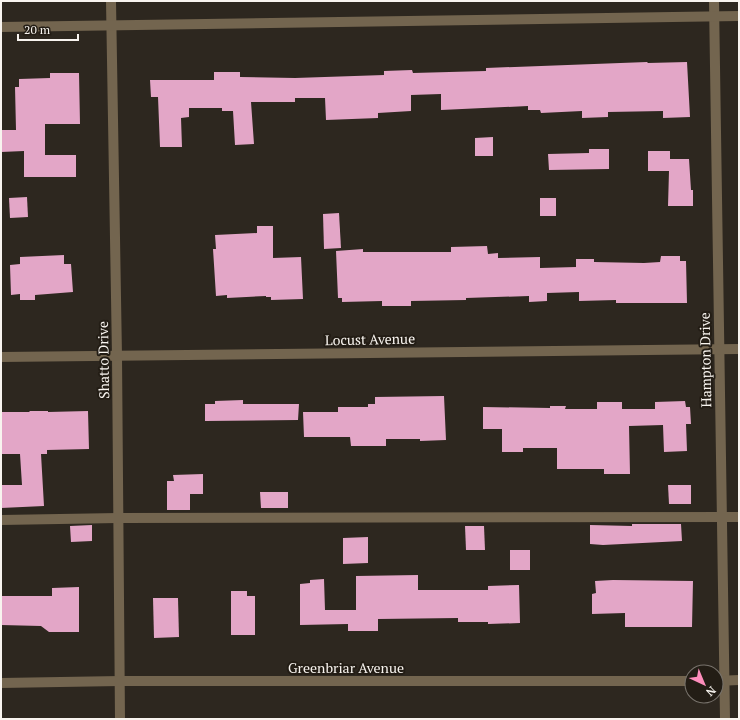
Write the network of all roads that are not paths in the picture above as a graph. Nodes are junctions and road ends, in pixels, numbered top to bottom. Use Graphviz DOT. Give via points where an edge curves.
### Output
graph roads {
  1 [pos="111,1"];
  2 [pos="714,1"];
  3 [pos="714,16"];
  4 [pos="739,16"];
  5 [pos="111,26"];
  6 [pos="1,27"];
  7 [pos="719,350"];
  8 [pos="739,350"];
  9 [pos="117,356"];
  10 [pos="1,357"];
  11 [pos="739,517"];
  12 [pos="118,518"];
  13 [pos="722,518"];
  14 [pos="1,520"];
  15 [pos="720,664"];
  16 [pos="739,680"];
  17 [pos="120,681"];
  18 [pos="684,681"];
  19 [pos="724,681"];
  20 [pos="1,683"];
  21 [pos="723,704"];
  22 [pos="120,719"];
  23 [pos="725,719"];
  1 -- 5 [label="street, Shatto Drive"];
  2 -- 3 [label="street, Hampton Drive"];
  3 -- 4 [label="street"];
  3 -- 5 [label="street"];
  3 -- 7 [label="street, Hampton Drive"];
  5 -- 6 [label="street"];
  5 -- 9 [label="street, Shatto Drive"];
  7 -- 8 [label="street, Locust Avenue"];
  7 -- 9 [label="street, Locust Avenue"];
  7 -- 13 [label="street, Hampton Drive"];
  9 -- 10 [label="street, Locust Avenue"];
  9 -- 12 [label="street, Shatto Drive"];
  11 -- 13 [label="street"];
  12 -- 13 [label="street"];
  12 -- 14 [label="street"];
  12 -- 17 [label="street, Shatto Drive"];
  13 -- 15 [label="street, Hampton Drive"];
  16 -- 19 [label="street"];
  17 -- 18 [label="street, Greenbriar Avenue"];
  17 -- 20 [label="street, Greenbriar Avenue"];
  17 -- 22 [label="street, Shatto Drive"];
  21 -- 23 [label="street, Hampton Drive"];
}
